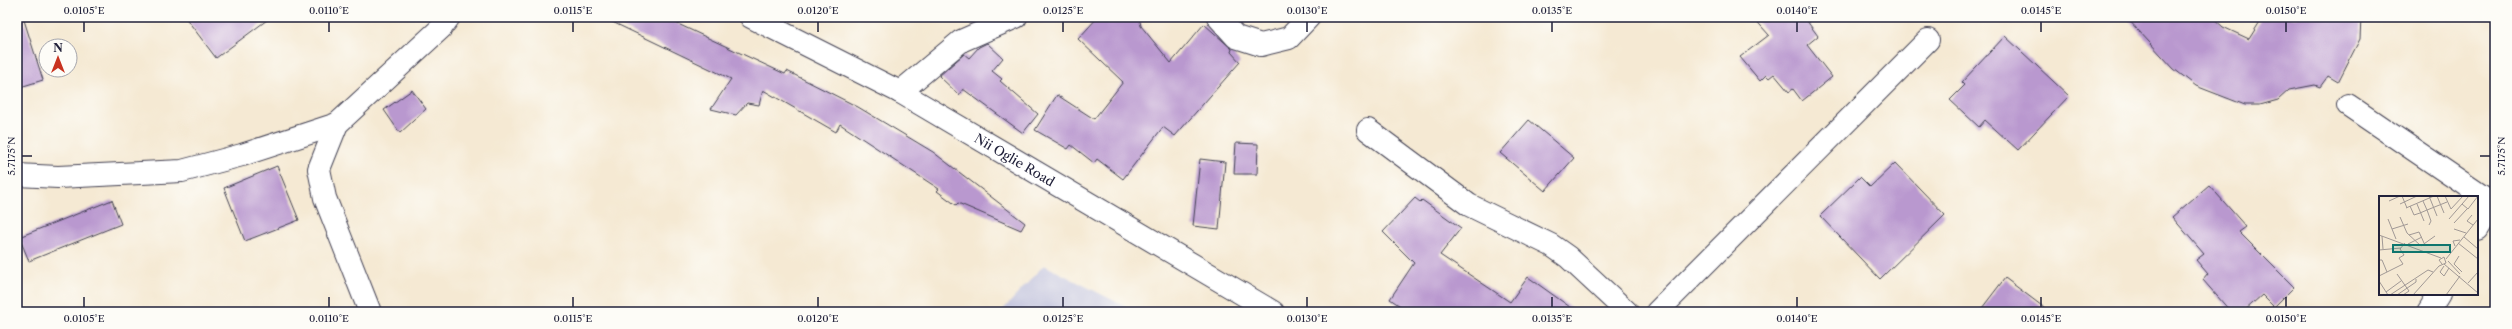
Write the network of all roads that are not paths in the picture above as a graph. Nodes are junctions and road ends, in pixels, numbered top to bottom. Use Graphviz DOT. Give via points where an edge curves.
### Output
graph roads {
  1 [pos="449,17"];
  2 [pos="751,17"];
  3 [pos="1016,17"];
  4 [pos="1218,17"];
  5 [pos="1309,17"];
  6 [pos="1928,40"];
  7 [pos="900,92"];
  8 [pos="2348,105"];
  9 [pos="337,124"];
  10 [pos="1368,130"];
  11 [pos="17,175"];
  12 [pos="2494,204"];
  13 [pos="2478,228"];
  14 [pos="2438,295"];
  15 [pos="370,312"];
  16 [pos="1273,312"];
  17 [pos="1628,312"];
  18 [pos="1658,312"];
  19 [pos="2428,312"];
  1 -- 9 [label="street" via="441,28"];
  2 -- 7 [label="street, Nii Oglie Road"];
  3 -- 7 [label="street" via="961,41"];
  4 -- 5 [label="street" via="1236,37 1261,45 1289,38"];
  6 -- 18 [label="street"];
  7 -- 16 [label="street, Nii Oglie Road"];
  8 -- 12 [label="street"];
  9 -- 11 [label="street" via="242,155 182,171 58,177"];
  9 -- 15 [label="street" via="319,169 325,198"];
  10 -- 17 [label="street" via="1469,205 1551,245 1568,257"];
  12 -- 13 [label="street"];
  14 -- 19 [label="street"];
}
